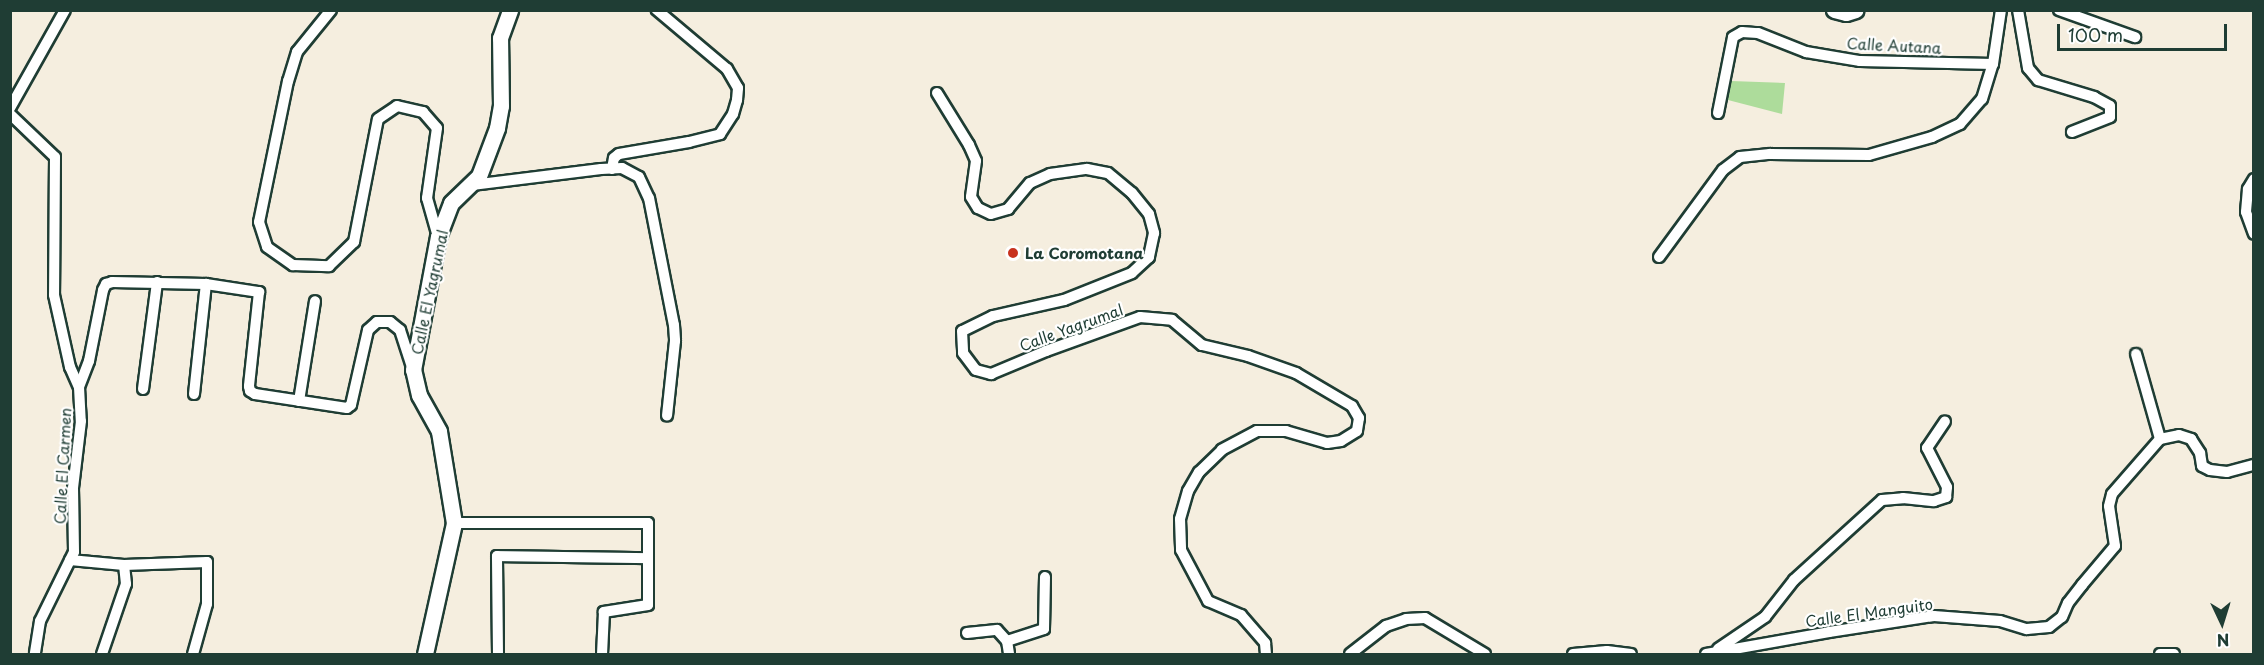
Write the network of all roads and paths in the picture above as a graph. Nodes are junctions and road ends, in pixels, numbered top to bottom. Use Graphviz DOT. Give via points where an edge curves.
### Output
graph roads {
  1 [pos="65,10"];
  2 [pos="331,10"];
  3 [pos="510,10"];
  4 [pos="657,10"];
  5 [pos="1834,10"];
  6 [pos="1856,10"];
  7 [pos="2001,10"];
  8 [pos="2018,10"];
  9 [pos="2059,10"];
  10 [pos="2135,37"];
  11 [pos="1993,64"];
  12 [pos="937,93"];
  13 [pos="10,108"];
  14 [pos="1718,113"];
  15 [pos="10,114"];
  16 [pos="2072,132"];
  17 [pos="612,169"];
  18 [pos="2253,179"];
  19 [pos="472,185"];
  20 [pos="2253,234"];
  21 [pos="438,237"];
  22 [pos="1659,257"];
  23 [pos="157,282"];
  24 [pos="206,284"];
  25 [pos="315,301"];
  26 [pos="2136,354"];
  27 [pos="413,370"];
  28 [pos="79,387"];
  29 [pos="143,389"];
  30 [pos="194,394"];
  31 [pos="299,401"];
  32 [pos="667,416"];
  33 [pos="1946,421"];
  34 [pos="2160,439"];
  35 [pos="2253,465"];
  36 [pos="453,523"];
  37 [pos="648,558"];
  38 [pos="70,560"];
  39 [pos="124,565"];
  40 [pos="1045,578"];
  41 [pos="967,633"];
  42 [pos="1008,641"];
  43 [pos="35,654"];
  44 [pos="102,654"];
  45 [pos="193,654"];
  46 [pos="425,654"];
  47 [pos="498,654"];
  48 [pos="603,654"];
  49 [pos="1009,654"];
  50 [pos="1266,654"];
  51 [pos="1350,654"];
  52 [pos="1485,654"];
  53 [pos="1573,654"];
  54 [pos="1631,654"];
  55 [pos="1709,654"];
  56 [pos="2160,654"];
  57 [pos="2174,654"];
  1 -- 13 [label="street"];
  2 -- 21 [label="street" via="297,52 288,81 259,222 267,247 293,266 329,266 354,242 378,119 397,106 423,112 437,128 427,198"];
  3 -- 19 [label="street, Calle El Yagrumal" via="500,38 501,106 497,128"];
  4 -- 17 [label="street" via="727,69 738,88 737,100 720,134 620,154 614,158"];
  5 -- 6 [label="street"];
  7 -- 11 [label="street"];
  8 -- 16 [label="street" via="2028,68 2038,80 2110,106 2110,117"];
  9 -- 10 [label="street"];
  11 -- 14 [label="street, Calle Autana" via="1860,61 1806,52 1758,33 1742,32 1733,37"];
  11 -- 22 [label="street" via="1982,99 1960,124 1932,137 1869,156 1740,157 1723,170"];
  12 -- 50 [label="street, Calle Yagrumal" via="976,161 972,197 978,208 991,214 1008,209 1030,183 1050,174 1087,169 1108,173 1132,193 1149,214 1154,233 1149,257 1132,273 1064,300 993,315 962,331 963,354 976,370 991,374 1140,318 1172,320 1202,345 1296,373 1352,406 1359,418 1357,431 1341,441 1327,443 1286,431 1257,431 1222,450 1199,472 1188,491 1180,519 1181,550 1208,601 1241,615 1265,643"];
  15 -- 28 [label="street, Calle El Carmen" via="55,157 54,295 70,368"];
  17 -- 19 [label="street"];
  17 -- 32 [label="street" via="622,168 639,177 651,209 674,325"];
  18 -- 20 [label="street" via="2246,212"];
  19 -- 21 [label="street, Calle El Yagrumal" via="451,203"];
  21 -- 27 [label="street, Calle El Yagrumal"];
  23 -- 24 [label="street"];
  23 -- 28 [label="street" via="105,284 89,361"];
  23 -- 29 [label="street"];
  24 -- 30 [label="street"];
  24 -- 31 [label="street" via="259,292 250,391"];
  25 -- 31 [label="street"];
  26 -- 34 [label="street"];
  27 -- 31 [label="street" via="399,330 390,322 377,322 368,330 351,405 341,409"];
  27 -- 36 [label="street, Calle El Yagrumal" via="418,395 439,430"];
  28 -- 38 [label="street, Calle El Carmen" via="81,421 74,488 74,552"];
  33 -- 55 [label="street" via="1927,448 1947,487 1946,497 1934,501 1882,500 1794,580 1765,616"];
  34 -- 35 [label="street" via="2179,435 2191,439 2200,453 2202,466 2210,471 2227,472"];
  34 -- 55 [label="street, Calle El Manguito" via="2112,494 2109,506 2115,546 2068,603 2062,617 2049,627 2027,629 2000,621 1934,616"];
  36 -- 37 [label="street" via="648,523"];
  36 -- 46 [label="street, Calle El Yagrumal"];
  37 -- 47 [label="street" via="497,556"];
  37 -- 48 [label="street" via="648,605 604,612"];
  38 -- 39 [label="street"];
  38 -- 43 [label="street, Calle El Carmen" via="40,621"];
  39 -- 44 [label="street" via="126,584"];
  39 -- 45 [label="street" via="207,562 207,604"];
  40 -- 42 [label="street" via="1044,629"];
  41 -- 42 [label="street" via="997,630"];
  42 -- 49 [label="street"];
  51 -- 52 [label="street" via="1386,626 1425,618"];
  53 -- 54 [label="street"];
  56 -- 57 [label="street"];
}
